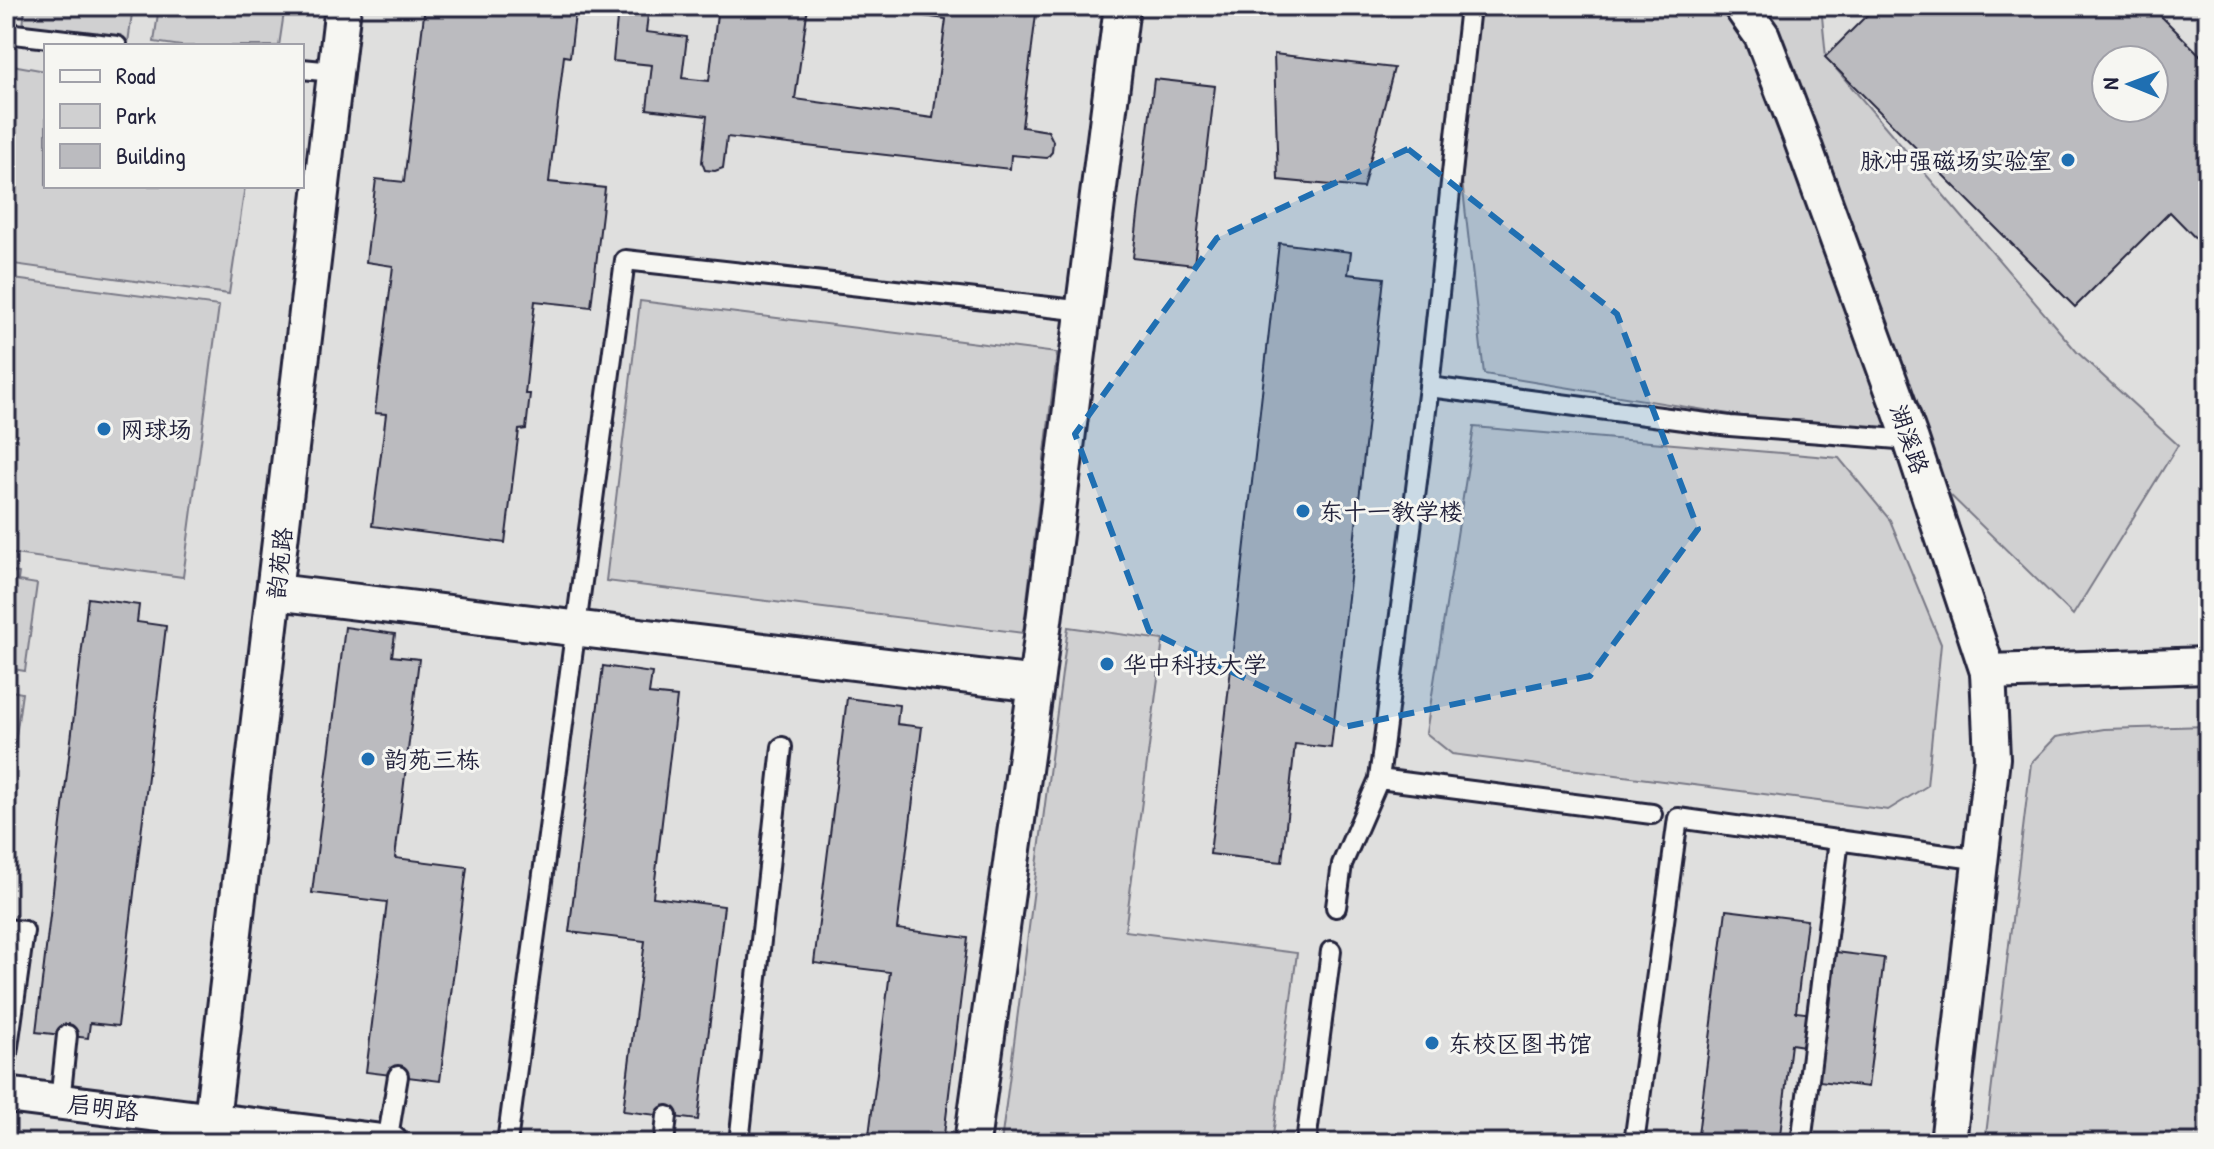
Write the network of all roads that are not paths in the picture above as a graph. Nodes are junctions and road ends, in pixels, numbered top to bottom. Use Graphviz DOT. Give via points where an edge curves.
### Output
graph roads {
  1 [pos="343,6"];
  2 [pos="1122,6"];
  3 [pos="1470,6"];
  4 [pos="1741,6"];
  5 [pos="6,33"];
  6 [pos="100,44"];
  7 [pos="318,71"];
  8 [pos="1085,311"];
  9 [pos="1429,387"];
  10 [pos="1911,440"];
  11 [pos="275,592"];
  12 [pos="576,628"];
  13 [pos="2208,665"];
  14 [pos="1988,672"];
  15 [pos="1036,684"];
  16 [pos="782,747"];
  17 [pos="1379,779"];
  18 [pos="1652,814"];
  19 [pos="1839,840"];
  20 [pos="1982,860"];
  21 [pos="1336,907"];
  22 [pos="6,929"];
  23 [pos="1331,951"];
  24 [pos="67,1035"];
  25 [pos="6,1061"];
  26 [pos="398,1076"];
  27 [pos="6,1095"];
  28 [pos="60,1102"];
  29 [pos="667,1116"];
  30 [pos="212,1119"];
  31 [pos="388,1143"];
  32 [pos="507,1143"];
  33 [pos="664,1143"];
  34 [pos="739,1143"];
  35 [pos="972,1143"];
  36 [pos="1306,1143"];
  37 [pos="1634,1143"];
  38 [pos="1801,1143"];
  39 [pos="1948,1143"];
  1 -- 7 [label="street, 韵苑路"];
  2 -- 8 [label="street"];
  3 -- 9 [label="lane"];
  4 -- 10 [label="street, 湖溪路" via="1762,36"];
  5 -- 6 [label="lane"];
  7 -- 11 [label="street, 韵苑路"];
  8 -- 12 [label="lane" via="625,260"];
  8 -- 15 [label="street"];
  9 -- 10 [label="lane" via="1730,426"];
  9 -- 17 [label="lane"];
  10 -- 14 [label="street, 湖溪路"];
  11 -- 12 [label="street"];
  11 -- 30 [label="street, 韵苑路"];
  12 -- 15 [label="street"];
  12 -- 32 [label="lane"];
  13 -- 14 [label="street"];
  14 -- 20 [label="street, 湖溪路" via="1992,758"];
  15 -- 35 [label="street"];
  16 -- 34 [label="lane"];
  17 -- 18 [label="lane"];
  17 -- 21 [label="lane" via="1342,864"];
  19 -- 20 [label="lane"];
  19 -- 37 [label="lane" via="1678,818"];
  19 -- 38 [label="lane"];
  20 -- 39 [label="street, 湖溪路"];
  22 -- 25 [label="lane" via="24,931"];
  23 -- 36 [label="lane"];
  24 -- 28 [label="lane"];
  26 -- 31 [label="lane"];
  27 -- 28 [label="street, 启明路"];
  28 -- 30 [label="street, 启明路"];
  29 -- 33 [label="lane"];
  30 -- 31 [label="street, 启明路"];
}
